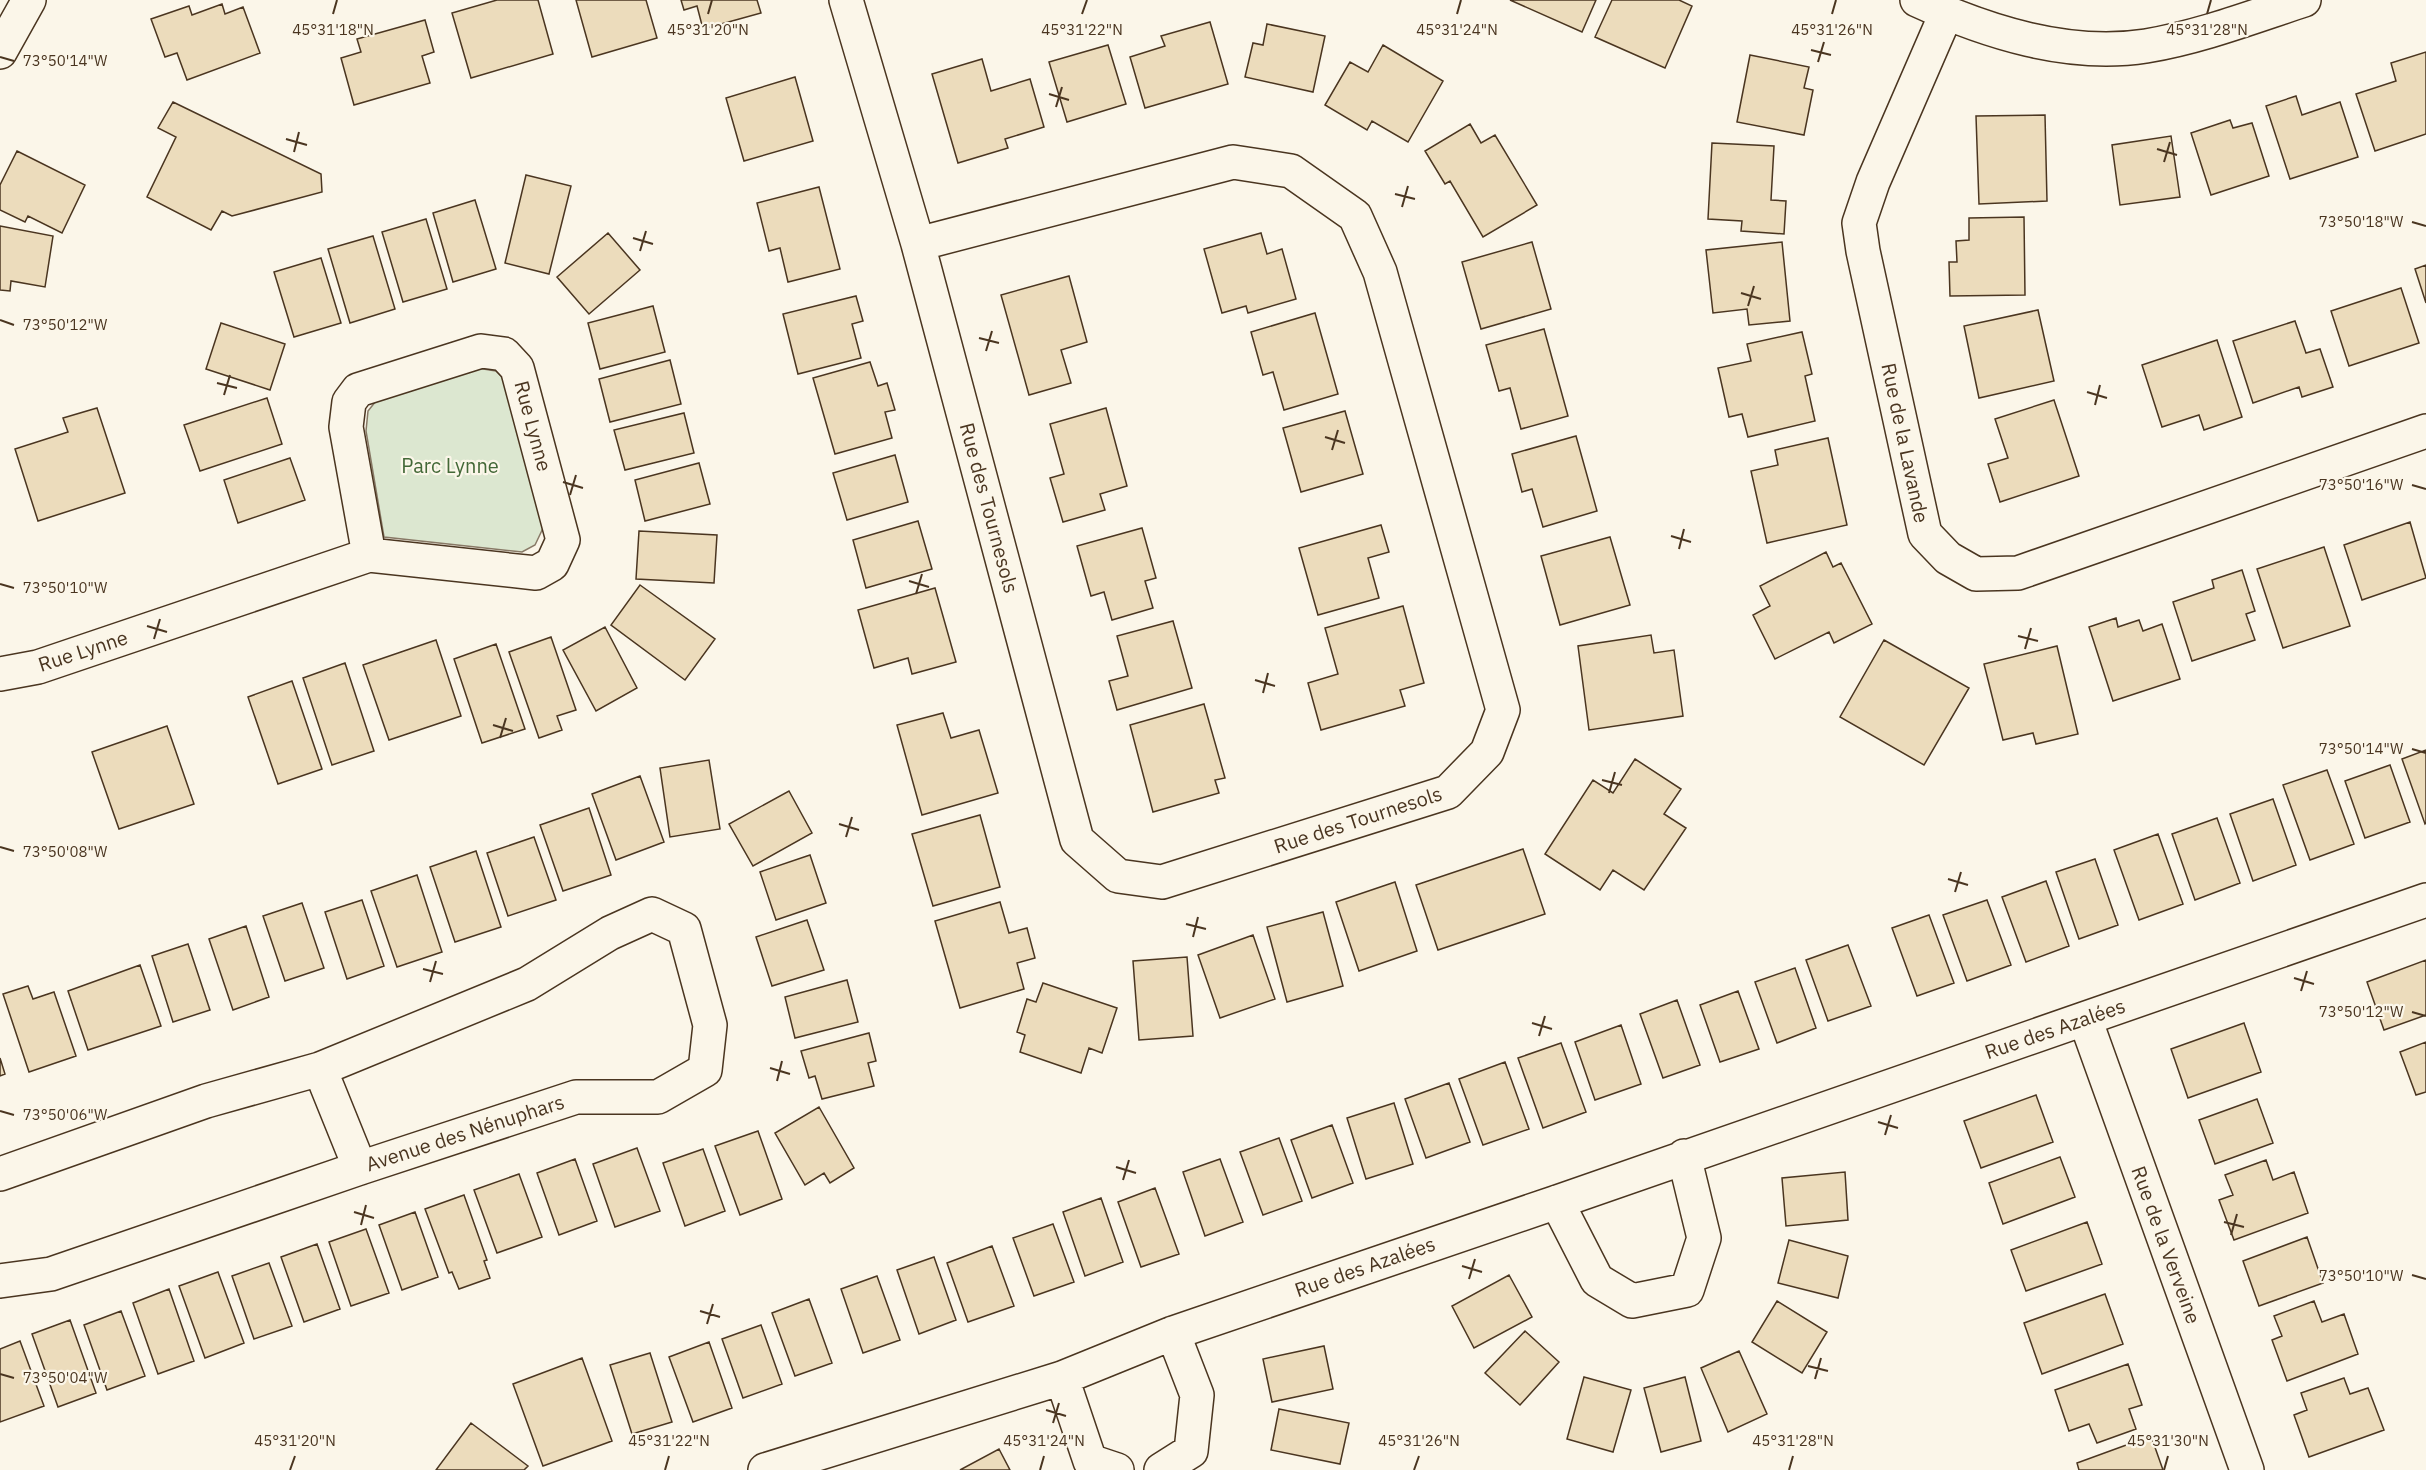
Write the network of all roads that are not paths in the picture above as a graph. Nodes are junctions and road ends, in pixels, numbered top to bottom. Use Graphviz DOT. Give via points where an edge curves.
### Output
graph roads {
  1 [pos="29,0"];
  2 [pos="846,0"];
  3 [pos="1917,0"];
  4 [pos="2304,0"];
  5 [pos="1946,14"];
  6 [pos="0,52"];
  7 [pos="918,244"];
  8 [pos="2426,431"];
  9 [pos="369,555"];
  10 [pos="0,674"];
  11 [pos="2426,900"];
  12 [pos="2085,1019"];
  13 [pos="320,1069"];
  14 [pos="1684,1156"];
  15 [pos="360,1168"];
  16 [pos="0,1174"];
  17 [pos="1557,1202"];
  18 [pos="0,1281"];
  19 [pos="1173,1333"];
  20 [pos="1062,1378"];
  21 [pos="765,1470"];
  22 [pos="1117,1470"];
  23 [pos="1161,1470"];
  24 [pos="2247,1470"];
  1 -- 6 [label="street"];
  2 -- 7 [label="street, Rue des Tournesols"];
  3 -- 5 [label="street"];
  4 -- 5 [label="street" via="2145,46 2091,48 2024,40"];
  5 -- 8 [label="street, Rue de la Lavande" via="1859,223 1925,534 1948,558 1976,574 2018,573"];
  7 -- 7 [label="street, Rue des Tournesols" via="1077,840 1118,876 1162,882 1448,792 1487,752 1503,710 1380,272 1355,216 1291,171 1233,162"];
  9 -- 9 [label="street, Rue Lynne" via="536,573 552,564 563,540 517,368 504,354 481,351 358,390 349,402 346,427"];
  9 -- 10 [label="street, Rue Lynne" via="38,667"];
  11 -- 12 [label="street, Rue des Azalées"];
  12 -- 14 [label="street, Rue des Azalées"];
  12 -- 24 [label="street, Rue de la Verveine"];
  13 -- 15 [label="street"];
  13 -- 15 [label="street, Avenue des Nénuphars" via="527,984 610,933 652,914 684,929 710,1025 705,1070 657,1097 576,1097"];
  13 -- 16 [label="street, Avenue des Nénuphars" via="206,1101"];
  14 -- 17 [label="street, Rue des Azalées"];
  14 -- 17 [label="street" via="1704,1238 1687,1290 1632,1301 1597,1280"];
  15 -- 18 [label="street, Avenue des Nénuphars" via="51,1274"];
  17 -- 19 [label="street, Rue des Azalées"];
  19 -- 20 [label="street, Rue des Azalées"];
  19 -- 23 [label="street" via="1197,1395 1191,1451"];
  20 -- 21 [label="street, Rue des Azalées"];
  20 -- 22 [label="street" via="1090,1461"];
}
